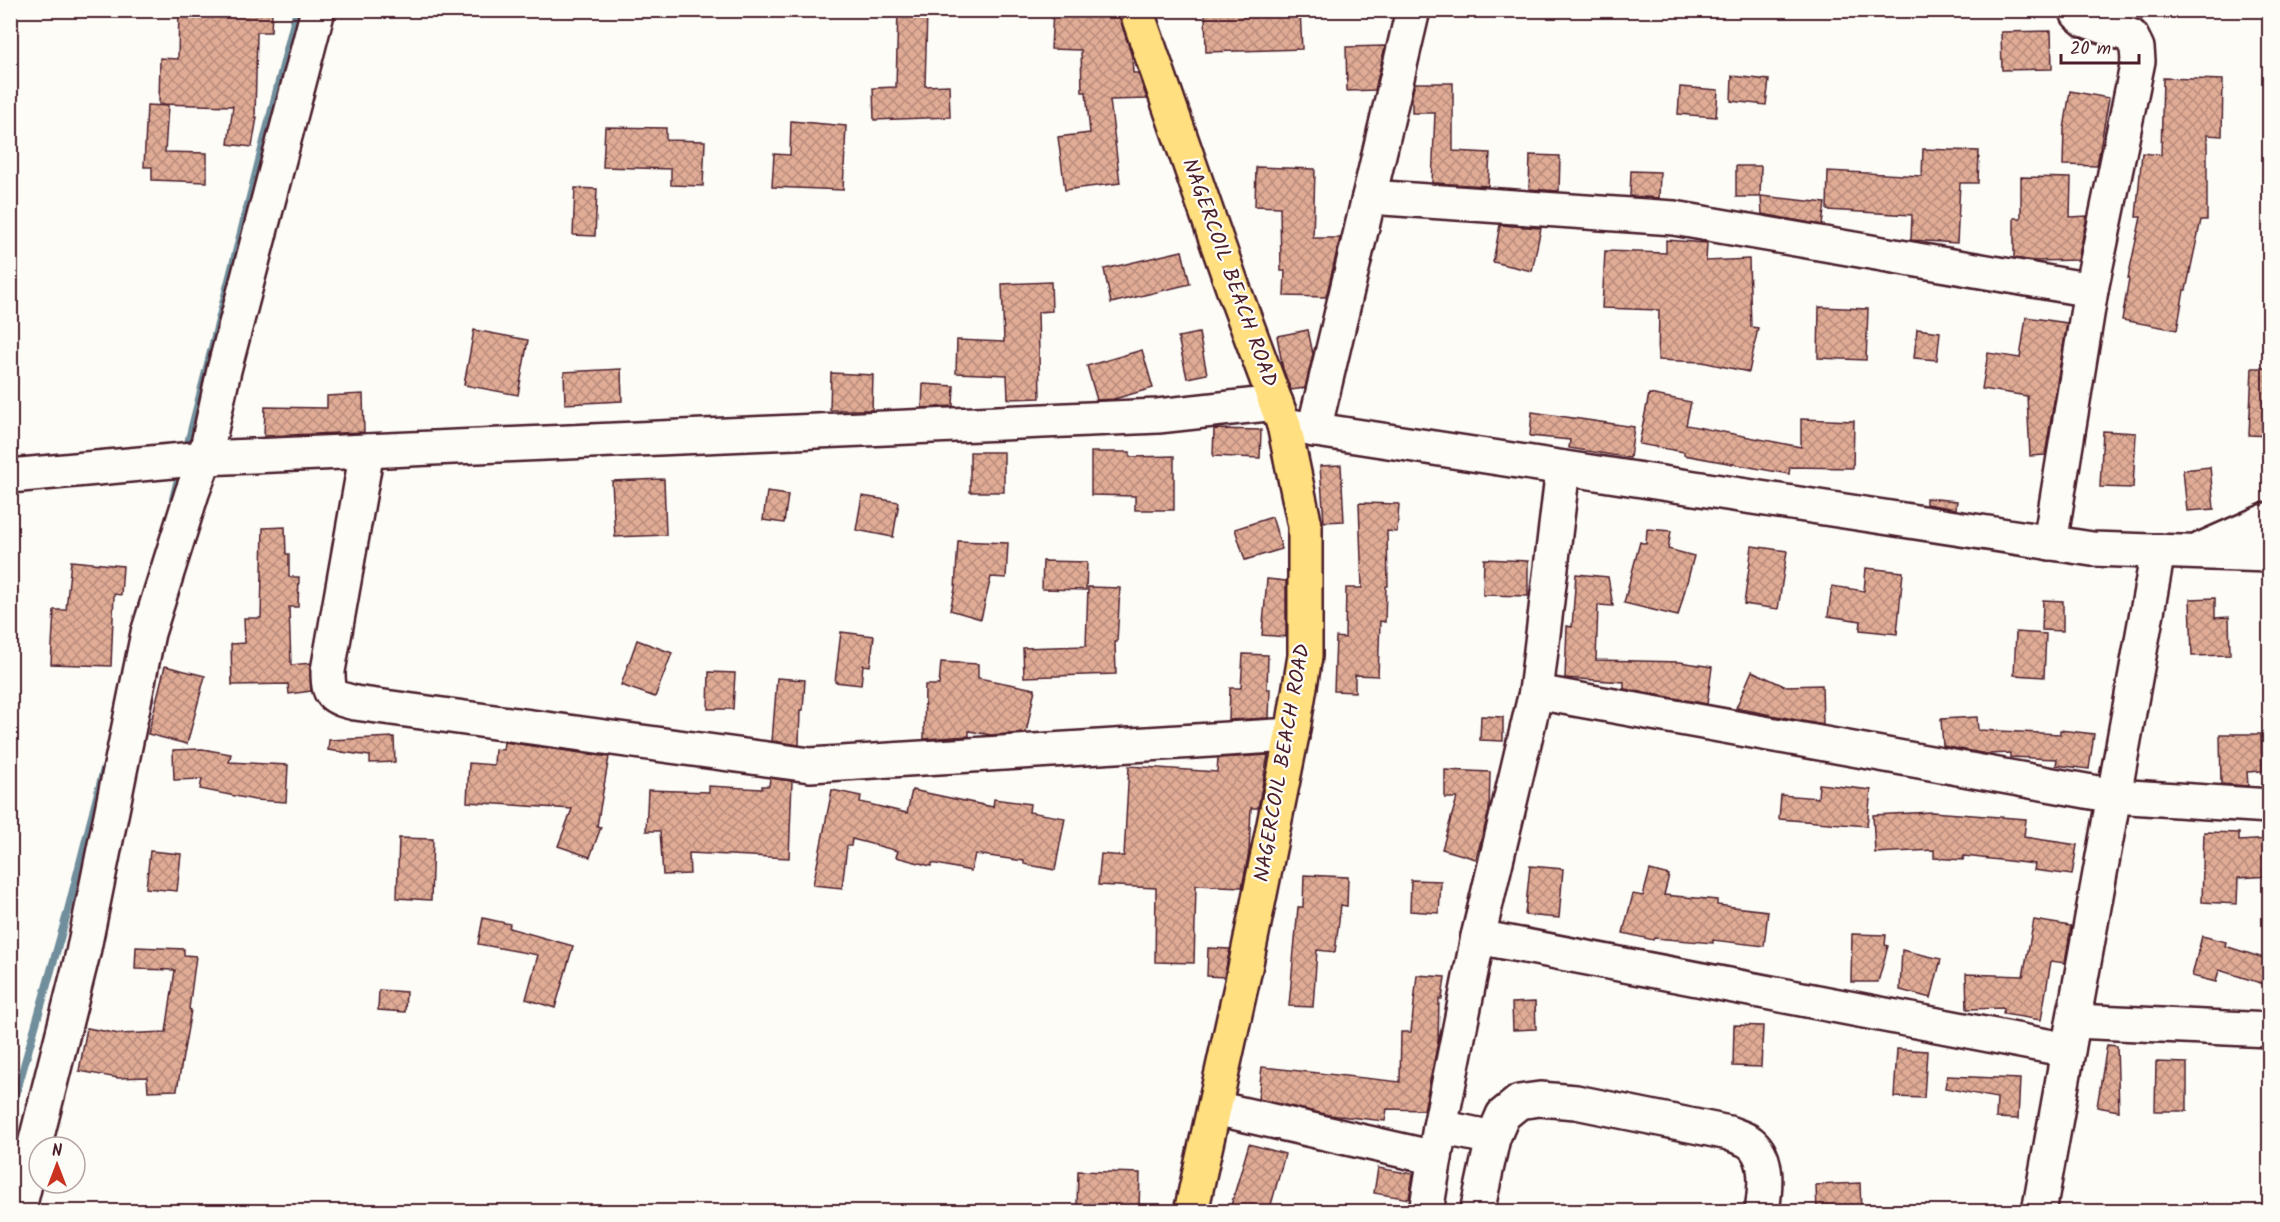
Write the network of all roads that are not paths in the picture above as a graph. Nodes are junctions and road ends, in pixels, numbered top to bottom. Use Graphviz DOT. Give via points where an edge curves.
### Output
graph roads {
  1 [pos="318,10"];
  2 [pos="1136,10"];
  3 [pos="1413,10"];
  4 [pos="2078,10"];
  5 [pos="1369,197"];
  6 [pos="2091,290"];
  7 [pos="1292,420"];
  8 [pos="367,451"];
  9 [pos="205,458"];
  10 [pos="162,462"];
  11 [pos="1563,468"];
  12 [pos="10,476"];
  13 [pos="192,493"];
  14 [pos="2270,519"];
  15 [pos="2050,543"];
  16 [pos="2158,551"];
  17 [pos="2195,553"];
  18 [pos="2270,555"];
  19 [pos="1536,692"];
  20 [pos="1292,735"];
  21 [pos="2114,796"];
  22 [pos="2270,806"];
  23 [pos="1478,937"];
  24 [pos="2270,1030"];
  25 [pos="2071,1036"];
  26 [pos="1215,1107"];
  27 [pos="1493,1138"];
  28 [pos="1437,1143"];
  29 [pos="18,1212"];
  30 [pos="1191,1212"];
  31 [pos="1426,1212"];
  32 [pos="1478,1212"];
  33 [pos="1762,1212"];
  34 [pos="2040,1212"];
  1 -- 9 [label="street" via="227,358"];
  2 -- 7 [label="main road, NAGERCOIL BEACH ROAD" via="1233,288"];
  3 -- 5 [label="street"];
  4 -- 6 [label="street" via="2085,20 2131,36 2138,61"];
  5 -- 6 [label="street" via="1674,218"];
  5 -- 7 [label="street"];
  6 -- 15 [label="street"];
  7 -- 8 [label="street" via="1158,416"];
  7 -- 11 [label="street"];
  7 -- 20 [label="main road, NAGERCOIL BEACH ROAD" via="1305,526 1305,656"];
  8 -- 9 [label="street"];
  8 -- 20 [label="street" via="327,671 327,688 335,698 810,765"];
  9 -- 10 [label="street"];
  9 -- 13 [label="street"];
  10 -- 12 [label="street"];
  10 -- 13 [label="street"];
  11 -- 15 [label="street"];
  11 -- 19 [label="street"];
  13 -- 29 [label="street" via="148,633 83,953"];
  14 -- 17 [label="street"];
  15 -- 16 [label="street"];
  16 -- 17 [label="street"];
  16 -- 21 [label="street"];
  17 -- 18 [label="street"];
  19 -- 21 [label="street"];
  19 -- 23 [label="street"];
  20 -- 26 [label="main road, NAGERCOIL BEACH ROAD"];
  21 -- 22 [label="street"];
  21 -- 25 [label="street"];
  23 -- 25 [label="street"];
  23 -- 28 [label="street"];
  24 -- 25 [label="street"];
  25 -- 34 [label="street"];
  26 -- 28 [label="street"];
  26 -- 30 [label="main road, NAGERCOIL BEACH ROAD"];
  27 -- 28 [label="street"];
  27 -- 32 [label="street"];
  27 -- 33 [label="street" via="1503,1115 1519,1102 1540,1099 1576,1102 1729,1133 1750,1143 1759,1154 1766,1179"];
  28 -- 31 [label="street"];
}
